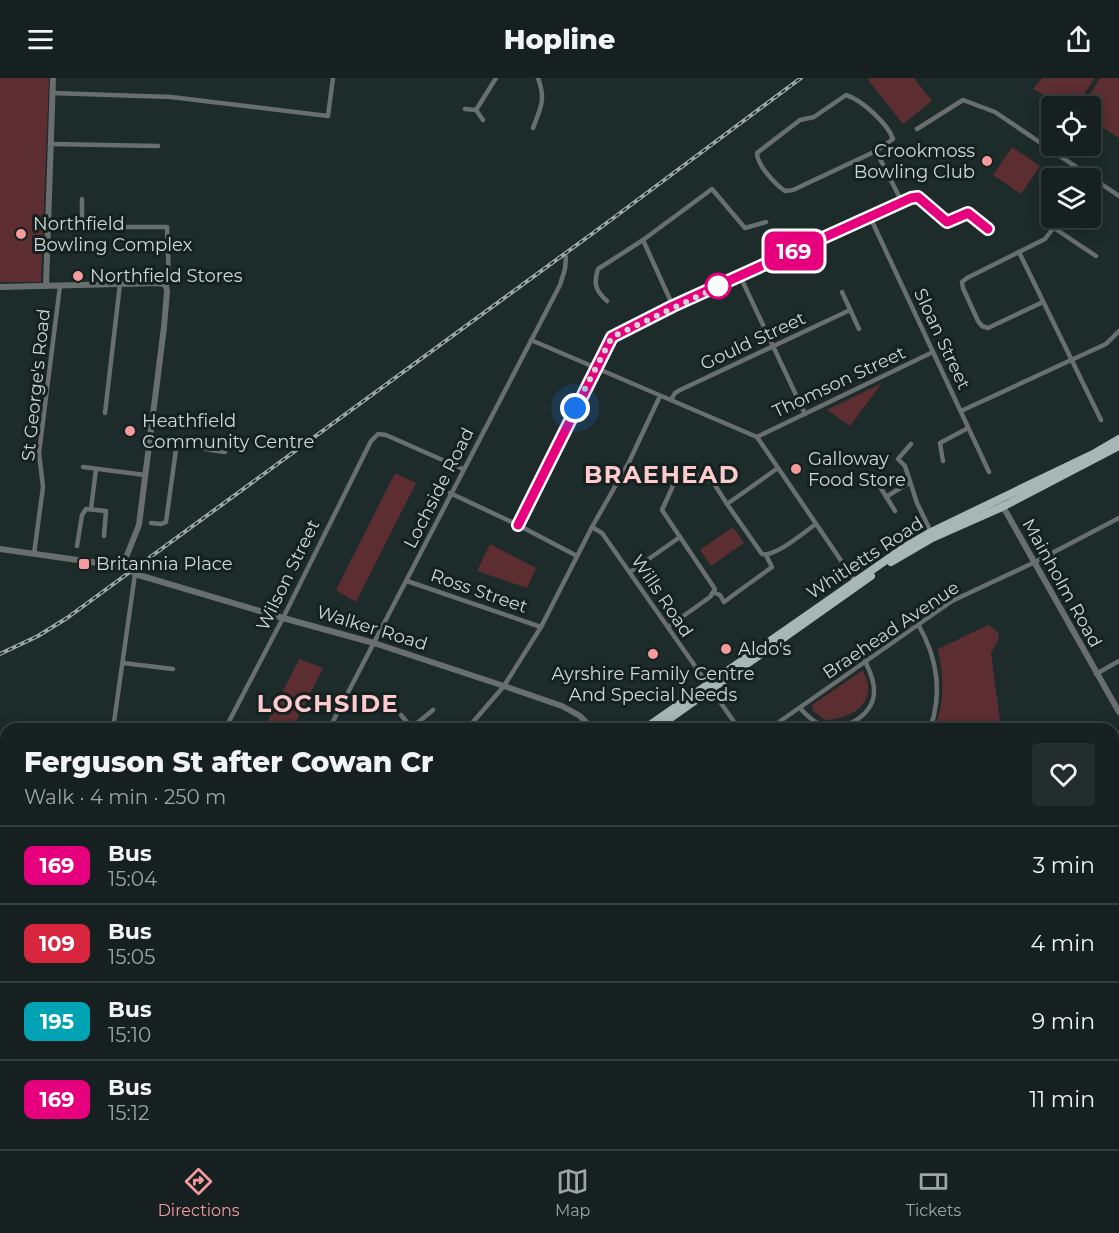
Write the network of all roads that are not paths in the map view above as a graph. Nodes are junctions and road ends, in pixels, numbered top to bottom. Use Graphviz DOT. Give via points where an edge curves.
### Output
graph roads {
  1 [pos="53,78"];
  2 [pos="333,78"];
  3 [pos="496,78"];
  4 [pos="538,78"];
  5 [pos="52,93"];
  6 [pos="465,109"];
  7 [pos="476,110"];
  8 [pos="483,120"];
  9 [pos="533,128"];
  10 [pos="917,129"];
  11 [pos="51,144"];
  12 [pos="158,146"];
  13 [pos="876,151"];
  14 [pos="1073,168"];
  15 [pos="1101,186"];
  16 [pos="1119,196"];
  17 [pos="82,199"];
  18 [pos="902,202"];
  19 [pos="870,217"];
  20 [pos="766,222"];
  21 [pos="48,227"];
  22 [pos="84,227"];
  23 [pos="1054,228"];
  24 [pos="988,229"];
  25 [pos="643,240"];
  26 [pos="1019,252"];
  27 [pos="1096,256"];
  28 [pos="566,257"];
  29 [pos="740,276"];
  30 [pos="120,284"];
  31 [pos="166,285"];
  32 [pos="46,286"];
  33 [pos="60,286"];
  34 [pos="0,287"];
  35 [pos="843,292"];
  36 [pos="607,300"];
  37 [pos="1042,302"];
  38 [pos="673,306"];
  39 [pos="850,310"];
  40 [pos="859,329"];
  41 [pos="1119,331"];
  42 [pos="531,340"];
  43 [pos="773,346"];
  44 [pos="933,352"];
  45 [pos="1071,359"];
  46 [pos="594,369"];
  47 [pos="660,396"];
  48 [pos="671,400"];
  49 [pos="961,411"];
  50 [pos="105,413"];
  51 [pos="805,414"];
  52 [pos="1101,420"];
  53 [pos="968,428"];
  54 [pos="757,437"];
  55 [pos="150,438"];
  56 [pos="1119,439"];
  57 [pos="177,442"];
  58 [pos="911,444"];
  59 [pos="1119,446"];
  60 [pos="225,452"];
  61 [pos="943,461"];
  62 [pos="83,467"];
  63 [pos="778,468"];
  64 [pos="96,469"];
  65 [pos="463,469"];
  66 [pos="989,472"];
  67 [pos="145,475"];
  68 [pos="874,477"];
  69 [pos="910,483"];
  70 [pos="450,493"];
  71 [pos="886,497"];
  72 [pos="1001,503"];
  73 [pos="727,504"];
  74 [pos="91,508"];
  75 [pos="895,511"];
  76 [pos="1119,518"];
  77 [pos="151,523"];
  78 [pos="106,524"];
  79 [pos="112,524"];
  80 [pos="816,524"];
  81 [pos="518,525"];
  82 [pos="592,527"];
  83 [pos="72,528"];
  84 [pos="80,529"];
  85 [pos="931,532"];
  86 [pos="104,536"];
  87 [pos="680,537"];
  88 [pos="77,546"];
  89 [pos="0,549"];
  90 [pos="34,554"];
  91 [pos="766,555"];
  92 [pos="577,556"];
  93 [pos="1033,563"];
  94 [pos="126,566"];
  95 [pos="630,572"];
  96 [pos="135,574"];
  97 [pos="407,580"];
  98 [pos="855,581"];
  99 [pos="715,593"];
  100 [pos="283,618"];
  101 [pos="918,624"];
  102 [pos="541,627"];
  103 [pos="668,627"];
  104 [pos="374,643"];
  105 [pos="865,661"];
  106 [pos="1119,661"];
  107 [pos="123,663"];
  108 [pos="173,669"];
  109 [pos="1096,674"];
  110 [pos="504,686"];
  111 [pos="709,688"];
  112 [pos="800,708"];
  113 [pos="433,710"];
  114 [pos="1119,712"];
  115 [pos="401,716"];
  116 [pos="114,723"];
  117 [pos="228,723"];
  118 [pos="332,723"];
  119 [pos="407,723"];
  120 [pos="417,723"];
  121 [pos="476,723"];
  122 [pos="587,723"];
  123 [pos="654,723"];
  124 [pos="663,723"];
  125 [pos="735,723"];
  126 [pos="778,723"];
  127 [pos="816,723"];
  128 [pos="851,723"];
  129 [pos="932,723"];
  1 -- 5 [label="street"];
  2 -- 5 [label="street" via="328,116 171,97"];
  3 -- 7 [label="street"];
  4 -- 9 [label="street" via="543,103"];
  5 -- 11 [label="street"];
  6 -- 7 [label="street"];
  7 -- 8 [label="street"];
  10 -- 14 [label="street" via="963,100 995,112"];
  11 -- 12 [label="street"];
  11 -- 21 [label="street"];
  13 -- 13 [label="street" via="785,191 757,159 762,148 800,120 814,117 846,95 890,129 893,140"];
  13 -- 18 [label="street"];
  15 -- 16 [label="street"];
  17 -- 22 [label="street"];
  18 -- 19 [label="street"];
  18 -- 24 [label="street" via="918,197 947,222 968,213"];
  19 -- 29 [label="street"];
  19 -- 44 [label="street, Sloan Street"];
  20 -- 25 [label="street" via="745,228 712,189"];
  21 -- 22 [label="street"];
  21 -- 32 [label="street"];
  22 -- 31 [label="street" via="167,227"];
  23 -- 26 [label="street" via="1046,239"];
  23 -- 27 [label="street"];
  25 -- 36 [label="street" via="598,269 597,292"];
  25 -- 38 [label="street"];
  26 -- 37 [label="street"];
  26 -- 37 [label="street" via="962,282 966,296 978,321 988,328"];
  28 -- 42 [label="street, Lochside Road" via="560,285"];
  29 -- 38 [label="street"];
  29 -- 43 [label="street"];
  30 -- 31 [label="street"];
  30 -- 33 [label="street"];
  30 -- 50 [label="street"];
  31 -- 55 [label="street"];
  32 -- 33 [label="street"];
  32 -- 34 [label="street"];
  33 -- 90 [label="street, St George's Road" via="39,453 43,488"];
  35 -- 39 [label="street"];
  37 -- 45 [label="street"];
  38 -- 46 [label="street" via="612,337"];
  39 -- 40 [label="street"];
  39 -- 43 [label="street, Gould Street"];
  41 -- 45 [label="street" via="1106,344"];
  42 -- 46 [label="street"];
  42 -- 65 [label="street, Lochside Road"];
  43 -- 48 [label="street, Gould Street" via="680,390"];
  43 -- 51 [label="street"];
  44 -- 49 [label="street, Sloan Street"];
  44 -- 51 [label="street, Thomson Street"];
  45 -- 49 [label="street"];
  45 -- 52 [label="street"];
  46 -- 47 [label="street"];
  46 -- 81 [label="street"];
  47 -- 48 [label="street"];
  47 -- 82 [label="street"];
  48 -- 54 [label="street"];
  49 -- 53 [label="street, Sloan Street"];
  51 -- 54 [label="street, Thomson Street"];
  53 -- 61 [label="street" via="940,443"];
  53 -- 66 [label="street, Sloan Street"];
  54 -- 63 [label="street"];
  55 -- 57 [label="street"];
  55 -- 67 [label="street"];
  56 -- 72 [label="main road, Whitletts Road"];
  57 -- 60 [label="street"];
  57 -- 77 [label="street" via="168,517 164,524"];
  58 -- 69 [label="street" via="898,459 905,466"];
  59 -- 72 [label="main road, Whitletts Road"];
  62 -- 64 [label="street"];
  63 -- 73 [label="street"];
  63 -- 80 [label="street"];
  64 -- 67 [label="street"];
  64 -- 74 [label="street"];
  65 -- 70 [label="street, Lochside Road"];
  65 -- 100 [label="street, Wilson Street" via="378,434 371,441"];
  67 -- 94 [label="street" via="139,525"];
  68 -- 71 [label="street"];
  69 -- 71 [label="street"];
  69 -- 85 [label="street"];
  70 -- 81 [label="street"];
  70 -- 97 [label="street, Lochside Road"];
  71 -- 75 [label="street"];
  72 -- 85 [label="main road, Whitletts Road"];
  72 -- 93 [label="street, Mainholm Road"];
  72 -- 111 [label="main road, Whitletts Road" via="892,561"];
  73 -- 87 [label="street" via="713,482 681,472 663,510"];
  73 -- 91 [label="street"];
  74 -- 78 [label="street" via="106,512"];
  74 -- 84 [label="street" via="83,512"];
  76 -- 93 [label="street, Braehead Avenue"];
  78 -- 79 [label="street"];
  78 -- 86 [label="street"];
  80 -- 91 [label="street"];
  80 -- 98 [label="street"];
  81 -- 92 [label="street"];
  82 -- 92 [label="street"];
  82 -- 95 [label="street, Wills Road" via="602,533"];
  83 -- 84 [label="street"];
  84 -- 88 [label="street"];
  85 -- 98 [label="main road, Whitletts Road"];
  87 -- 95 [label="street"];
  87 -- 99 [label="street" via="713,584"];
  89 -- 90 [label="street"];
  90 -- 94 [label="street"];
  91 -- 99 [label="street" via="772,567 724,602"];
  92 -- 102 [label="street"];
  93 -- 101 [label="street, Braehead Avenue" via="952,601"];
  93 -- 109 [label="street, Mainholm Road"];
  94 -- 96 [label="street, bridge"];
  95 -- 103 [label="street, Wills Road"];
  96 -- 100 [label="street, Walker Road"];
  96 -- 107 [label="street"];
  97 -- 102 [label="street, Ross Street"];
  97 -- 104 [label="street, Lochside Road"];
  98 -- 111 [label="main road, Whitletts Road"];
  99 -- 103 [label="street"];
  100 -- 104 [label="street, Walker Road"];
  100 -- 117 [label="street, Wilson Street"];
  101 -- 105 [label="street, Braehead Avenue"];
  101 -- 129 [label="street" via="933,654 937,674 938,698"];
  102 -- 110 [label="street"];
  103 -- 111 [label="street, Wills Road"];
  104 -- 110 [label="street, Walker Road"];
  104 -- 118 [label="street, Lochside Road"];
  105 -- 112 [label="street, Braehead Avenue"];
  105 -- 128 [label="street" via="874,692 868,710"];
  106 -- 109 [label="street"];
  107 -- 108 [label="street"];
  107 -- 116 [label="street"];
  109 -- 114 [label="street, Mainholm Road"];
  110 -- 121 [label="street"];
  110 -- 122 [label="street, Walker Road" via="562,706"];
  111 -- 123 [label="main road, Whitletts Road"];
  111 -- 124 [label="main road, Whitletts Road"];
  111 -- 125 [label="street, Wills Road"];
  112 -- 126 [label="street, Braehead Avenue"];
  112 -- 127 [label="street"];
  113 -- 120 [label="street"];
  115 -- 119 [label="street"];
}
